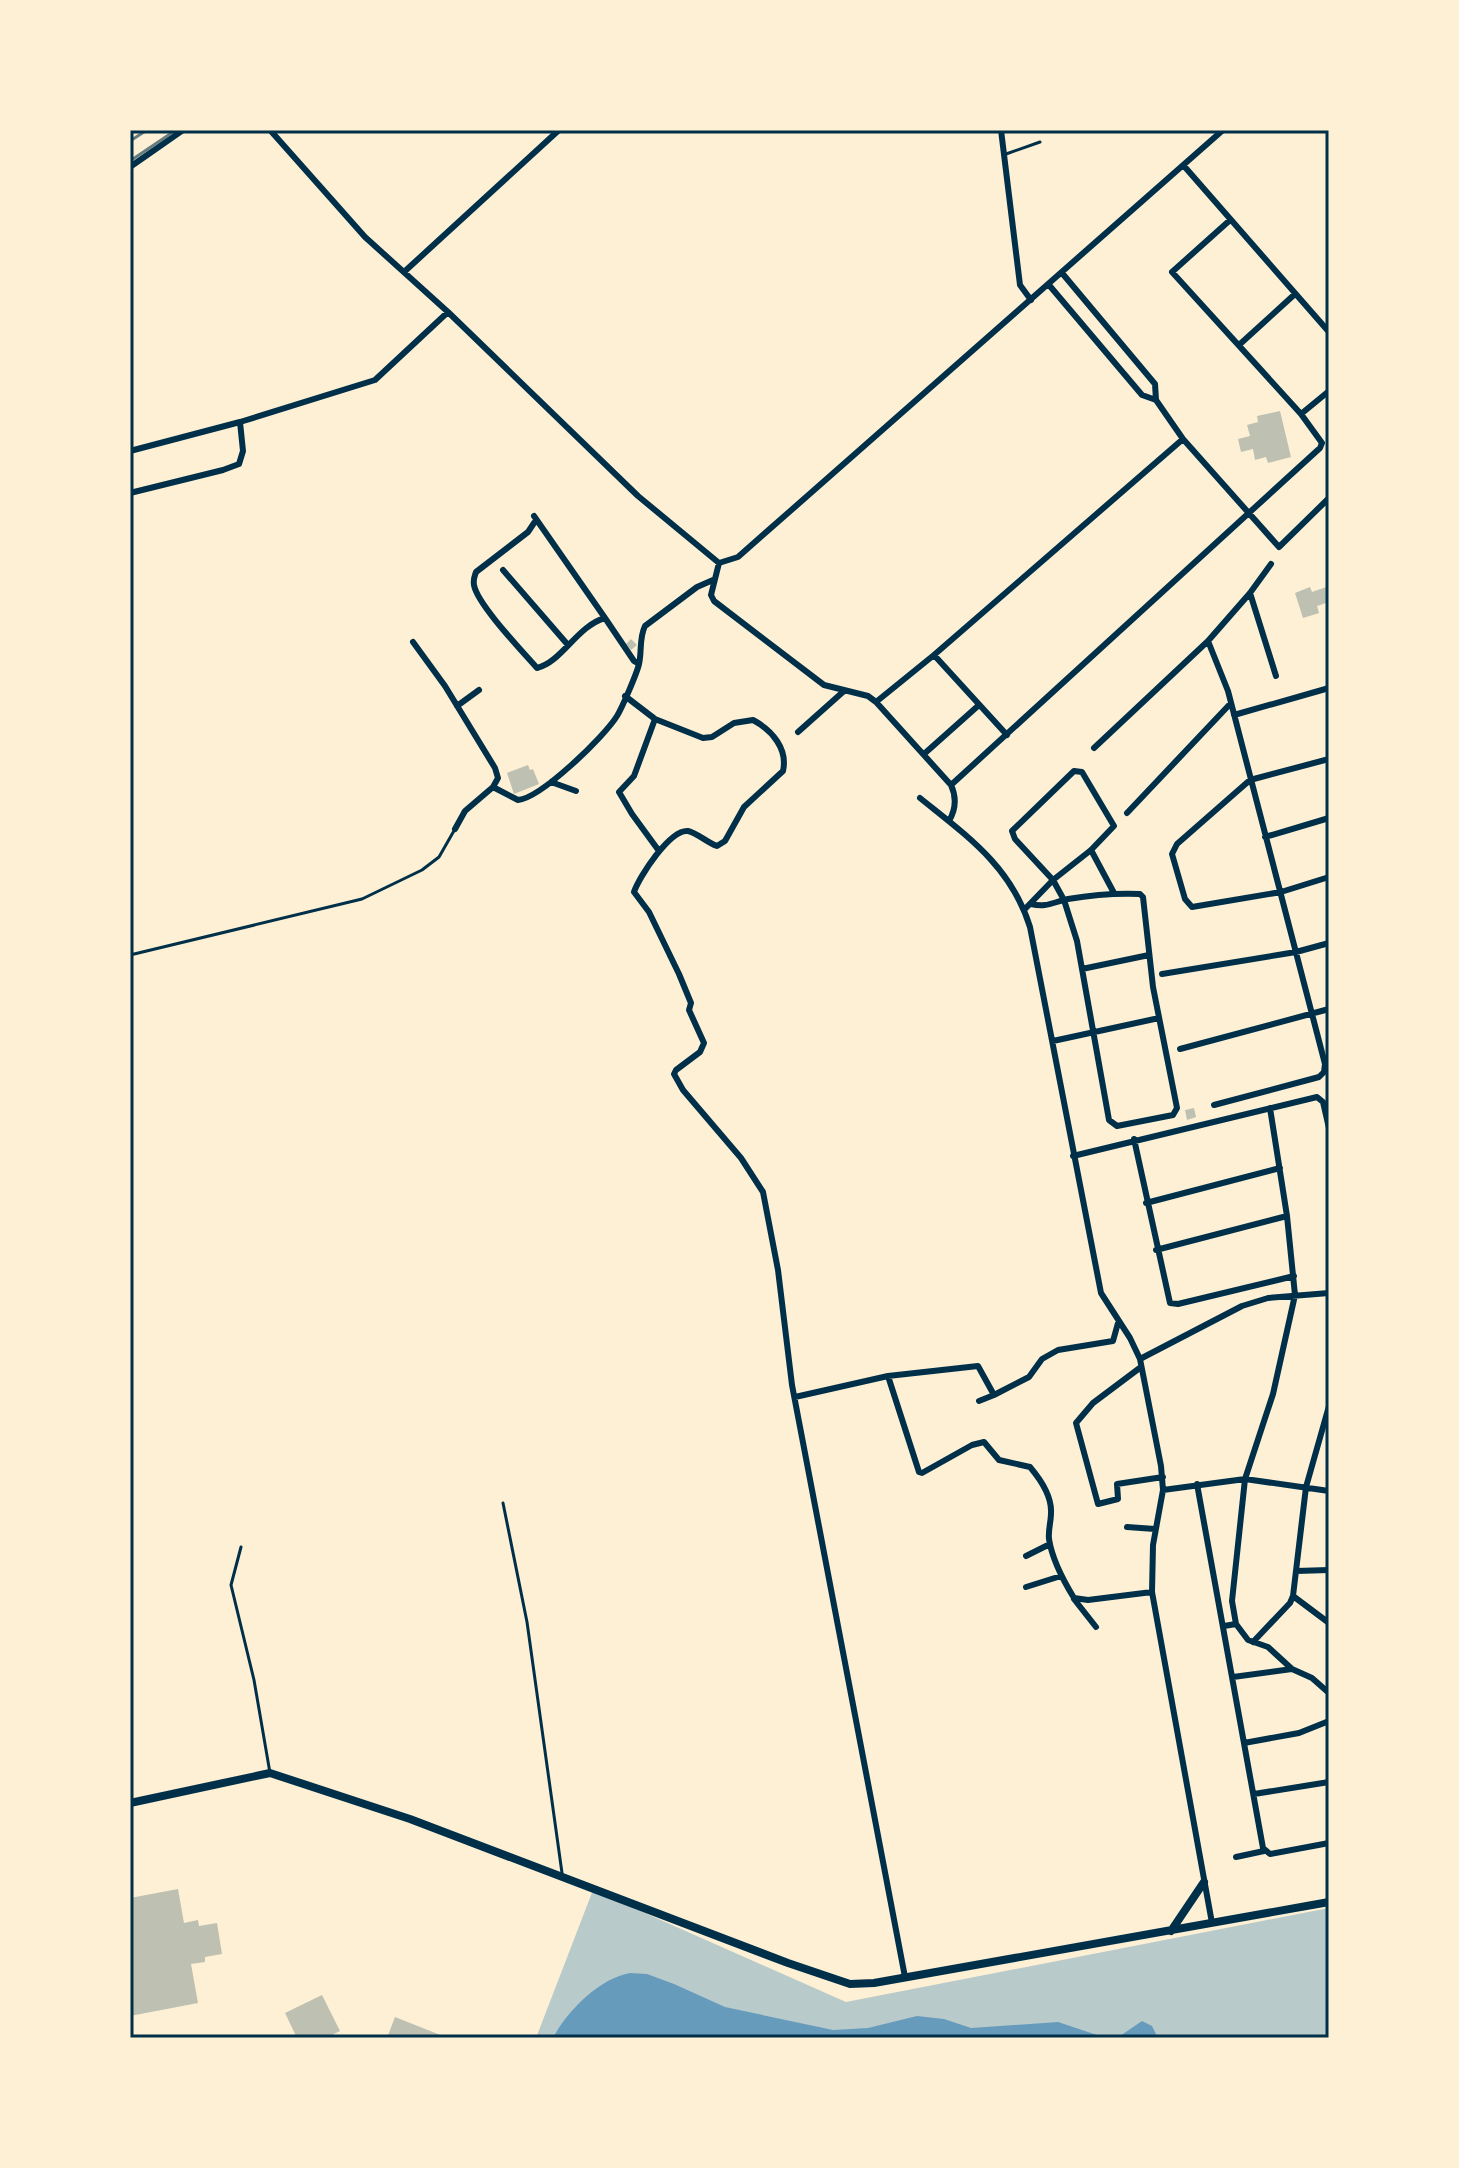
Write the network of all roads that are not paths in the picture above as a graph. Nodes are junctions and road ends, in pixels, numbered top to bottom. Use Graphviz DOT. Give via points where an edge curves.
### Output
graph roads {
  1 [pos="183,130"];
  2 [pos="270,130"];
  3 [pos="559,130"];
  4 [pos="1001,130"];
  5 [pos="1223,130"];
  6 [pos="1040,142"];
  7 [pos="1006,154"];
  8 [pos="1184,166"];
  9 [pos="130,167"];
  10 [pos="1229,221"];
  11 [pos="404,272"];
  12 [pos="1062,273"];
  13 [pos="1049,285"];
  14 [pos="1295,294"];
  15 [pos="1031,300"];
  16 [pos="448,312"];
  17 [pos="1329,332"];
  18 [pos="1239,345"];
  19 [pos="1329,391"];
  20 [pos="1156,400"];
  21 [pos="1301,414"];
  22 [pos="240,422"];
  23 [pos="1183,439"];
  24 [pos="130,451"];
  25 [pos="130,493"];
  26 [pos="1329,498"];
  27 [pos="1248,513"];
  28 [pos="719,563"];
  29 [pos="1271,564"];
  30 [pos="503,570"];
  31 [pos="713,580"];
  32 [pos="1250,593"];
  33 [pos="605,618"];
  34 [pos="1208,641"];
  35 [pos="413,642"];
  36 [pos="568,645"];
  37 [pos="934,655"];
  38 [pos="639,664"];
  39 [pos="1276,676"];
  40 [pos="1329,688"];
  41 [pos="479,690"];
  42 [pos="844,691"];
  43 [pos="625,696"];
  44 [pos="876,702"];
  45 [pos="1231,703"];
  46 [pos="979,705"];
  47 [pos="457,706"];
  48 [pos="1234,715"];
  49 [pos="655,719"];
  50 [pos="798,732"];
  51 [pos="1007,735"];
  52 [pos="1094,748"];
  53 [pos="924,754"];
  54 [pos="1329,759"];
  55 [pos="1250,780"];
  56 [pos="551,782"];
  57 [pos="951,785"];
  58 [pos="493,787"];
  59 [pos="576,791"];
  60 [pos="920,798"];
  61 [pos="1127,813"];
  62 [pos="1329,818"];
  63 [pos="949,821"];
  64 [pos="455,829"];
  65 [pos="1265,837"];
  66 [pos="1091,850"];
  67 [pos="659,851"];
  68 [pos="1329,877"];
  69 [pos="1053,880"];
  70 [pos="1281,892"];
  71 [pos="1114,893"];
  72 [pos="1064,900"];
  73 [pos="1031,904"];
  74 [pos="1024,910"];
  75 [pos="1329,943"];
  76 [pos="1296,952"];
  77 [pos="130,955"];
  78 [pos="1149,955"];
  79 [pos="1082,969"];
  80 [pos="1162,974"];
  81 [pos="1329,1009"];
  82 [pos="1312,1013"];
  83 [pos="1159,1018"];
  84 [pos="1094,1032"];
  85 [pos="1053,1041"];
  86 [pos="1180,1049"];
  87 [pos="1214,1105"];
  88 [pos="1270,1108"];
  89 [pos="1329,1128"];
  90 [pos="1134,1139"];
  91 [pos="1073,1156"];
  92 [pos="1280,1168"];
  93 [pos="1146,1203"];
  94 [pos="1287,1216"];
  95 [pos="1156,1250"];
  96 [pos="1294,1276"];
  97 [pos="1329,1293"];
  98 [pos="1295,1295"];
  99 [pos="1118,1323"];
  100 [pos="1140,1363"];
  101 [pos="888,1376"];
  102 [pos="994,1395"];
  103 [pos="795,1397"];
  104 [pos="979,1401"];
  105 [pos="1329,1406"];
  106 [pos="1163,1477"];
  107 [pos="1245,1479"];
  108 [pos="1197,1484"];
  109 [pos="1306,1487"];
  110 [pos="1163,1490"];
  111 [pos="1329,1491"];
  112 [pos="503,1503"];
  113 [pos="1127,1527"];
  114 [pos="1155,1529"];
  115 [pos="1050,1544"];
  116 [pos="241,1547"];
  117 [pos="1026,1556"];
  118 [pos="1329,1570"];
  119 [pos="1296,1571"];
  120 [pos="1061,1576"];
  121 [pos="1234,1585"];
  122 [pos="1026,1587"];
  123 [pos="1217,1589"];
  124 [pos="1152,1592"];
  125 [pos="1293,1596"];
  126 [pos="1074,1598"];
  127 [pos="1329,1623"];
  128 [pos="1236,1624"];
  129 [pos="1224,1626"];
  130 [pos="1096,1627"];
  131 [pos="1253,1642"];
  132 [pos="1292,1669"];
  133 [pos="1233,1677"];
  134 [pos="1329,1693"];
  135 [pos="1329,1721"];
  136 [pos="1244,1743"];
  137 [pos="270,1773"];
  138 [pos="1329,1782"];
  139 [pos="1254,1794"];
  140 [pos="130,1803"];
  141 [pos="1329,1843"];
  142 [pos="1264,1851"];
  143 [pos="1236,1857"];
  144 [pos="563,1877"];
  145 [pos="1204,1882"];
  146 [pos="1329,1902"];
  147 [pos="1212,1923"];
  148 [pos="1171,1931"];
  149 [pos="905,1977"];
  1 -- 9 [label="street"];
  2 -- 11 [label="street" via="333,204"];
  3 -- 11 [label="street"];
  4 -- 7 [label="street"];
  5 -- 8 [label="street"];
  6 -- 7 [label="lane"];
  7 -- 15 [label="street" via="1020,285"];
  8 -- 10 [label="street"];
  8 -- 12 [label="street"];
  10 -- 14 [label="street"];
  10 -- 18 [label="street" via="1172,272"];
  11 -- 16 [label="street"];
  12 -- 13 [label="street"];
  12 -- 20 [label="street" via="1155,384"];
  13 -- 15 [label="street"];
  13 -- 20 [label="street" via="1142,395"];
  14 -- 17 [label="street"];
  14 -- 18 [label="street"];
  15 -- 28 [label="street" via="738,557"];
  16 -- 22 [label="street" via="375,380"];
  16 -- 28 [label="street" via="638,496"];
  18 -- 21 [label="street"];
  19 -- 21 [label="street"];
  20 -- 23 [label="street"];
  21 -- 27 [label="street" via="1322,443"];
  22 -- 24 [label="street"];
  22 -- 25 [label="street" via="239,464"];
  23 -- 27 [label="street"];
  23 -- 37 [label="street"];
  26 -- 27 [label="street" via="1279,547"];
  27 -- 51 [label="street"];
  28 -- 31 [label="street"];
  29 -- 32 [label="street"];
  30 -- 36 [label="street"];
  31 -- 38 [label="street" via="645,626"];
  31 -- 42 [label="street" via="711,595 717,604 824,685"];
  32 -- 34 [label="street"];
  32 -- 39 [label="street"];
  33 -- 36 [label="street"];
  33 -- 36 [label="street" via="534,519 528,532 476,572 475,589 537,668"];
  33 -- 38 [label="street"];
  34 -- 45 [label="street"];
  34 -- 52 [label="street"];
  35 -- 47 [label="street"];
  37 -- 44 [label="street"];
  37 -- 46 [label="street"];
  38 -- 43 [label="street"];
  40 -- 48 [label="street"];
  41 -- 47 [label="street"];
  42 -- 44 [label="street"];
  42 -- 50 [label="street"];
  43 -- 49 [label="street"];
  43 -- 56 [label="street" via="611,724"];
  44 -- 53 [label="street"];
  45 -- 48 [label="street"];
  45 -- 61 [label="street"];
  46 -- 51 [label="street"];
  46 -- 53 [label="street"];
  47 -- 58 [label="street" via="495,768 498,778"];
  48 -- 55 [label="street"];
  49 -- 67 [label="street" via="634,776 619,792"];
  49 -- 67 [label="street" via="708,739 734,723 753,720 784,752 783,771 744,807 723,842 717,846 689,831"];
  51 -- 57 [label="street"];
  53 -- 57 [label="street"];
  54 -- 55 [label="street"];
  55 -- 65 [label="street"];
  55 -- 70 [label="street" via="1172,854 1192,907"];
  56 -- 58 [label="street" via="521,801"];
  56 -- 59 [label="street"];
  57 -- 63 [label="street" via="955,809"];
  58 -- 64 [label="street" via="465,811"];
  60 -- 63 [label="street"];
  62 -- 65 [label="street"];
  63 -- 74 [label="street" via="996,864"];
  64 -- 77 [label="lane" via="439,857 422,870 362,899"];
  65 -- 70 [label="street"];
  66 -- 69 [label="street"];
  66 -- 69 [label="street" via="1114,823 1082,772 1074,771 1012,831"];
  66 -- 71 [label="street"];
  67 -- 103 [label="street" via="634,892 679,974 704,1046 674,1071 763,1192"];
  68 -- 70 [label="street"];
  69 -- 72 [label="street"];
  69 -- 73 [label="street"];
  70 -- 76 [label="street"];
  71 -- 72 [label="street"];
  71 -- 78 [label="street" via="1143,897"];
  72 -- 73 [label="street" via="1048,907"];
  72 -- 79 [label="street"];
  73 -- 74 [label="street"];
  74 -- 85 [label="street"];
  75 -- 76 [label="street"];
  76 -- 80 [label="street"];
  76 -- 82 [label="street"];
  78 -- 79 [label="street"];
  78 -- 83 [label="street"];
  79 -- 84 [label="street"];
  81 -- 82 [label="street"];
  82 -- 86 [label="street"];
  82 -- 87 [label="street" via="1325,1064 1319,1077"];
  83 -- 84 [label="street"];
  83 -- 84 [label="street" via="1177,1108 1173,1115 1112,1125"];
  84 -- 85 [label="street"];
  85 -- 91 [label="street"];
  88 -- 89 [label="street" via="1321,1098"];
  88 -- 90 [label="street"];
  88 -- 92 [label="street"];
  90 -- 91 [label="street"];
  90 -- 93 [label="street"];
  91 -- 99 [label="street" via="1101,1293"];
  92 -- 93 [label="street"];
  92 -- 94 [label="street"];
  93 -- 95 [label="street"];
  94 -- 95 [label="street"];
  94 -- 96 [label="street"];
  95 -- 96 [label="street" via="1172,1305"];
  96 -- 98 [label="street"];
  97 -- 98 [label="street"];
  98 -- 100 [label="street" via="1242,1306"];
  98 -- 107 [label="street" via="1273,1394"];
  99 -- 100 [label="street"];
  99 -- 102 [label="street" via="1113,1341 1058,1350 1042,1359 1029,1377"];
  100 -- 106 [label="street"];
  100 -- 106 [label="street" via="1076,1423 1098,1504 1118,1499 1117,1484"];
  101 -- 102 [label="street" via="978,1366"];
  101 -- 103 [label="street"];
  101 -- 115 [label="street" via="919,1472 984,1442 999,1460 1030,1467 1045,1488 1052,1511"];
  102 -- 104 [label="street"];
  103 -- 149 [label="street"];
  105 -- 109 [label="street"];
  106 -- 110 [label="street"];
  107 -- 108 [label="street"];
  107 -- 109 [label="street"];
  107 -- 121 [label="street"];
  108 -- 110 [label="street"];
  108 -- 123 [label="street"];
  109 -- 111 [label="street"];
  109 -- 119 [label="street"];
  110 -- 114 [label="street"];
  112 -- 144 [label="lane" via="527,1622"];
  113 -- 114 [label="street"];
  114 -- 124 [label="street"];
  115 -- 117 [label="street"];
  115 -- 120 [label="street"];
  116 -- 137 [label="lane" via="231,1585"];
  118 -- 119 [label="street"];
  119 -- 125 [label="street"];
  120 -- 122 [label="street"];
  120 -- 126 [label="street"];
  121 -- 123 [label="street"];
  121 -- 128 [label="street"];
  123 -- 129 [label="street"];
  124 -- 126 [label="street"];
  124 -- 145 [label="street"];
  125 -- 127 [label="street"];
  125 -- 131 [label="street"];
  126 -- 130 [label="street"];
  128 -- 129 [label="street"];
  128 -- 131 [label="street"];
  129 -- 133 [label="street"];
  131 -- 132 [label="street" via="1268,1647"];
  132 -- 133 [label="street"];
  132 -- 134 [label="street"];
  133 -- 136 [label="street"];
  135 -- 136 [label="street" via="1299,1733"];
  136 -- 139 [label="street"];
  137 -- 140 [label="street"];
  137 -- 144 [label="street"];
  138 -- 139 [label="street"];
  139 -- 142 [label="street"];
  141 -- 142 [label="street"];
  142 -- 143 [label="street"];
  144 -- 149 [label="street" via="850,1984"];
  145 -- 147 [label="street"];
  145 -- 148 [label="street"];
  146 -- 147 [label="street"];
  147 -- 148 [label="street"];
  148 -- 149 [label="street"];
}
